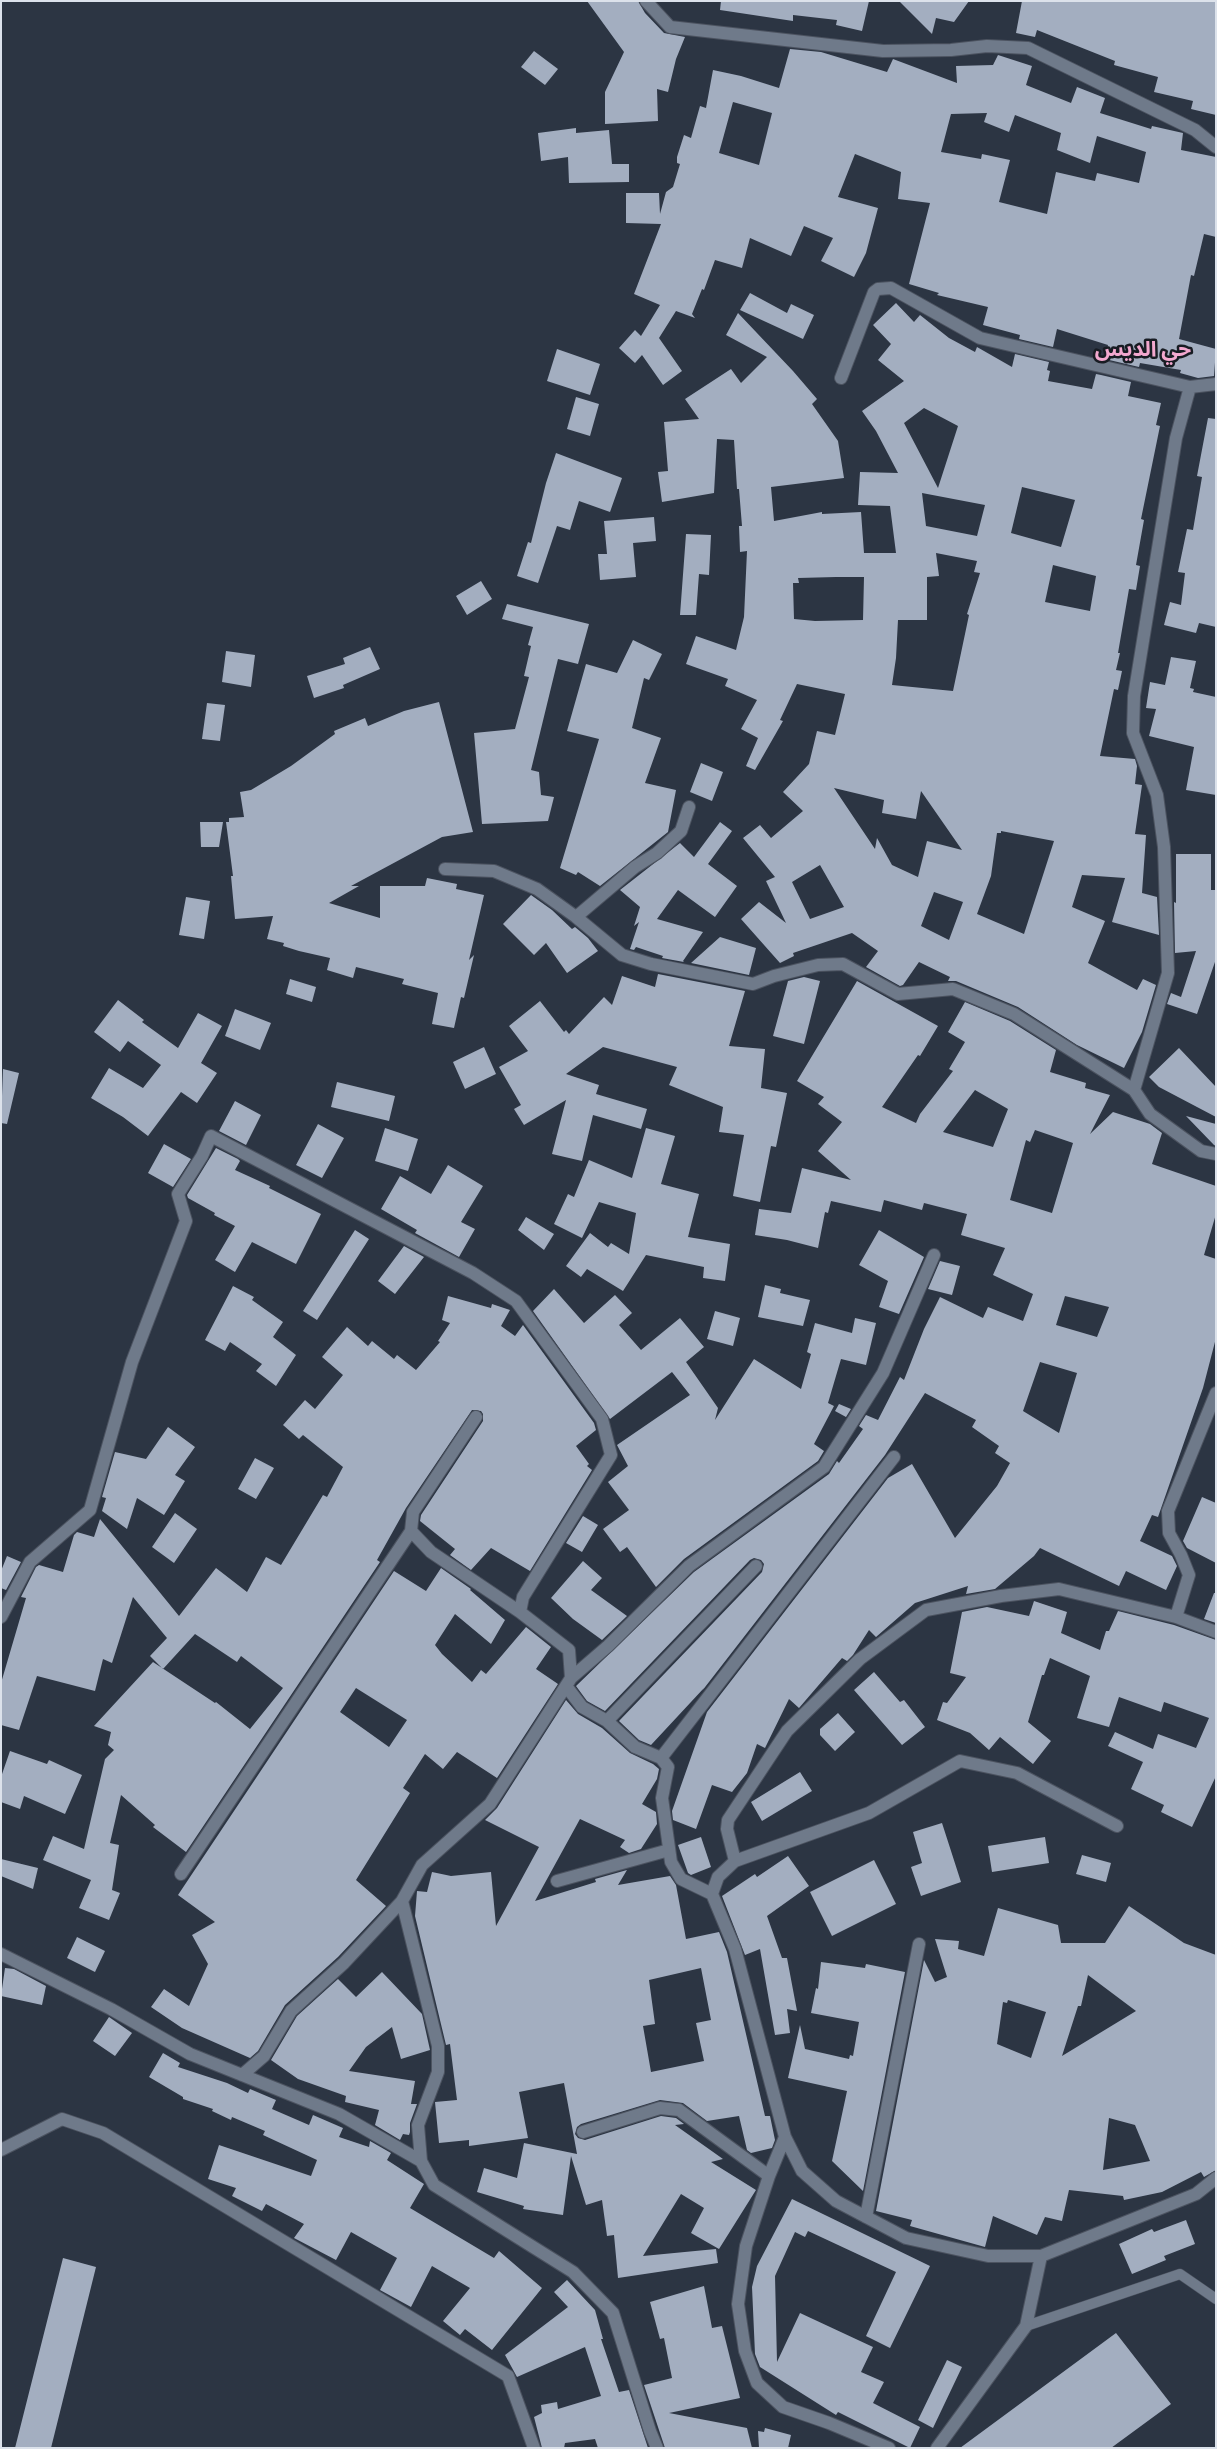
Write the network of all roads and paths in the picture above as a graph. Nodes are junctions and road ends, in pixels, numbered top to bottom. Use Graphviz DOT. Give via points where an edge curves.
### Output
graph roads {
  1 [pos="646,1"];
  2 [pos="1216,147"];
  3 [pos="841,378"];
  4 [pos="1216,384"];
  5 [pos="1190,387"];
  6 [pos="689,807"];
  7 [pos="445,869"];
  8 [pos="576,917"];
  9 [pos="1134,1090"];
  10 [pos="1216,1154"];
  11 [pos="934,1255"];
  12 [pos="1216,1393"];
  13 [pos="476,1417"];
  14 [pos="894,1457"];
  15 [pos="411,1531"];
  16 [pos="756,1566"];
  17 [pos="520,1612"];
  18 [pos="1,1617"];
  19 [pos="1176,1617"];
  20 [pos="1216,1632"];
  21 [pos="568,1682"];
  22 [pos="607,1721"];
  23 [pos="661,1758"];
  24 [pos="1117,1826"];
  25 [pos="669,1850"];
  26 [pos="735,1861"];
  27 [pos="181,1874"];
  28 [pos="557,1881"];
  29 [pos="712,1894"];
  30 [pos="402,1901"];
  31 [pos="919,1944"];
  32 [pos="1,1954"];
  33 [pos="242,2075"];
  34 [pos="583,2132"];
  35 [pos="785,2137"];
  36 [pos="1,2150"];
  37 [pos="421,2161"];
  38 [pos="769,2176"];
  39 [pos="1216,2178"];
  40 [pos="866,2217"];
  41 [pos="1041,2256"];
  42 [pos="1216,2299"];
  43 [pos="1026,2326"];
  44 [pos="534,2448"];
  45 [pos="657,2448"];
  46 [pos="889,2448"];
  47 [pos="937,2448"];
  1 -- 2 [label="street" via="670,27 882,51 987,46 1028,48 1195,130"];
  3 -- 5 [label="street" via="874,292 891,288 980,338"];
  4 -- 5 [label="street"];
  5 -- 9 [label="street" via="1176,438 1134,696 1133,733 1157,795 1164,847 1168,973"];
  6 -- 8 [label="street" via="681,831"];
  7 -- 8 [label="street" via="494,871 537,889"];
  8 -- 9 [label="street" via="622,955 651,964 753,984 818,965 843,964 898,994 953,989 1014,1014"];
  9 -- 10 [label="street" via="1150,1114 1201,1151"];
  11 -- 21 [label="street" via="883,1372 824,1466 689,1566"];
  12 -- 19 [label="street" via="1168,1511 1168,1533 1188,1575"];
  13 -- 15 [label="street" via="413,1512"];
  14 -- 23 [label="street"];
  15 -- 17 [label="street" via="431,1552"];
  15 -- 27 [label="street"];
  16 -- 22 [label="street"];
  17 -- 18 [label="street" via="523,1597 610,1455 602,1419 516,1301 473,1273 211,1136 178,1194 186,1221 132,1362 90,1510 30,1562"];
  17 -- 21 [label="street" via="568,1650"];
  19 -- 20 [label="street"];
  19 -- 26 [label="street" via="1059,1589 926,1610 860,1659 787,1731 728,1820 727,1829"];
  21 -- 22 [label="street" via="582,1707"];
  21 -- 30 [label="street" via="490,1804 422,1865"];
  22 -- 23 [label="street" via="636,1747"];
  23 -- 25 [label="street" via="668,1767 662,1798"];
  24 -- 26 [label="street" via="1018,1773 960,1761 869,1813"];
  25 -- 28 [label="street"];
  25 -- 29 [label="street" via="671,1862 681,1879"];
  26 -- 29 [label="street" via="718,1877"];
  29 -- 35 [label="street" via="735,1949"];
  30 -- 33 [label="street" via="344,1963 291,2011 264,2056"];
  30 -- 37 [label="street" via="438,2046 438,2072 418,2125"];
  31 -- 40 [label="street"];
  32 -- 33 [label="street" via="111,2009 190,2054"];
  33 -- 37 [label="street" via="339,2114"];
  34 -- 38 [label="street" via="660,2108 679,2110"];
  35 -- 38 [label="street"];
  35 -- 40 [label="street" via="802,2171 836,2201"];
  36 -- 44 [label="street" via="62,2119 103,2133 508,2376"];
  37 -- 45 [label="street" via="434,2184 573,2272 613,2313"];
  38 -- 46 [label="street" via="746,2246 738,2304 745,2351 756,2384 783,2407"];
  39 -- 41 [label="street" via="1196,2194"];
  40 -- 41 [label="street" via="906,2238 988,2256"];
  41 -- 43 [label="street"];
  42 -- 43 [label="lane" via="1180,2274"];
  43 -- 47 [label="street"];
}
